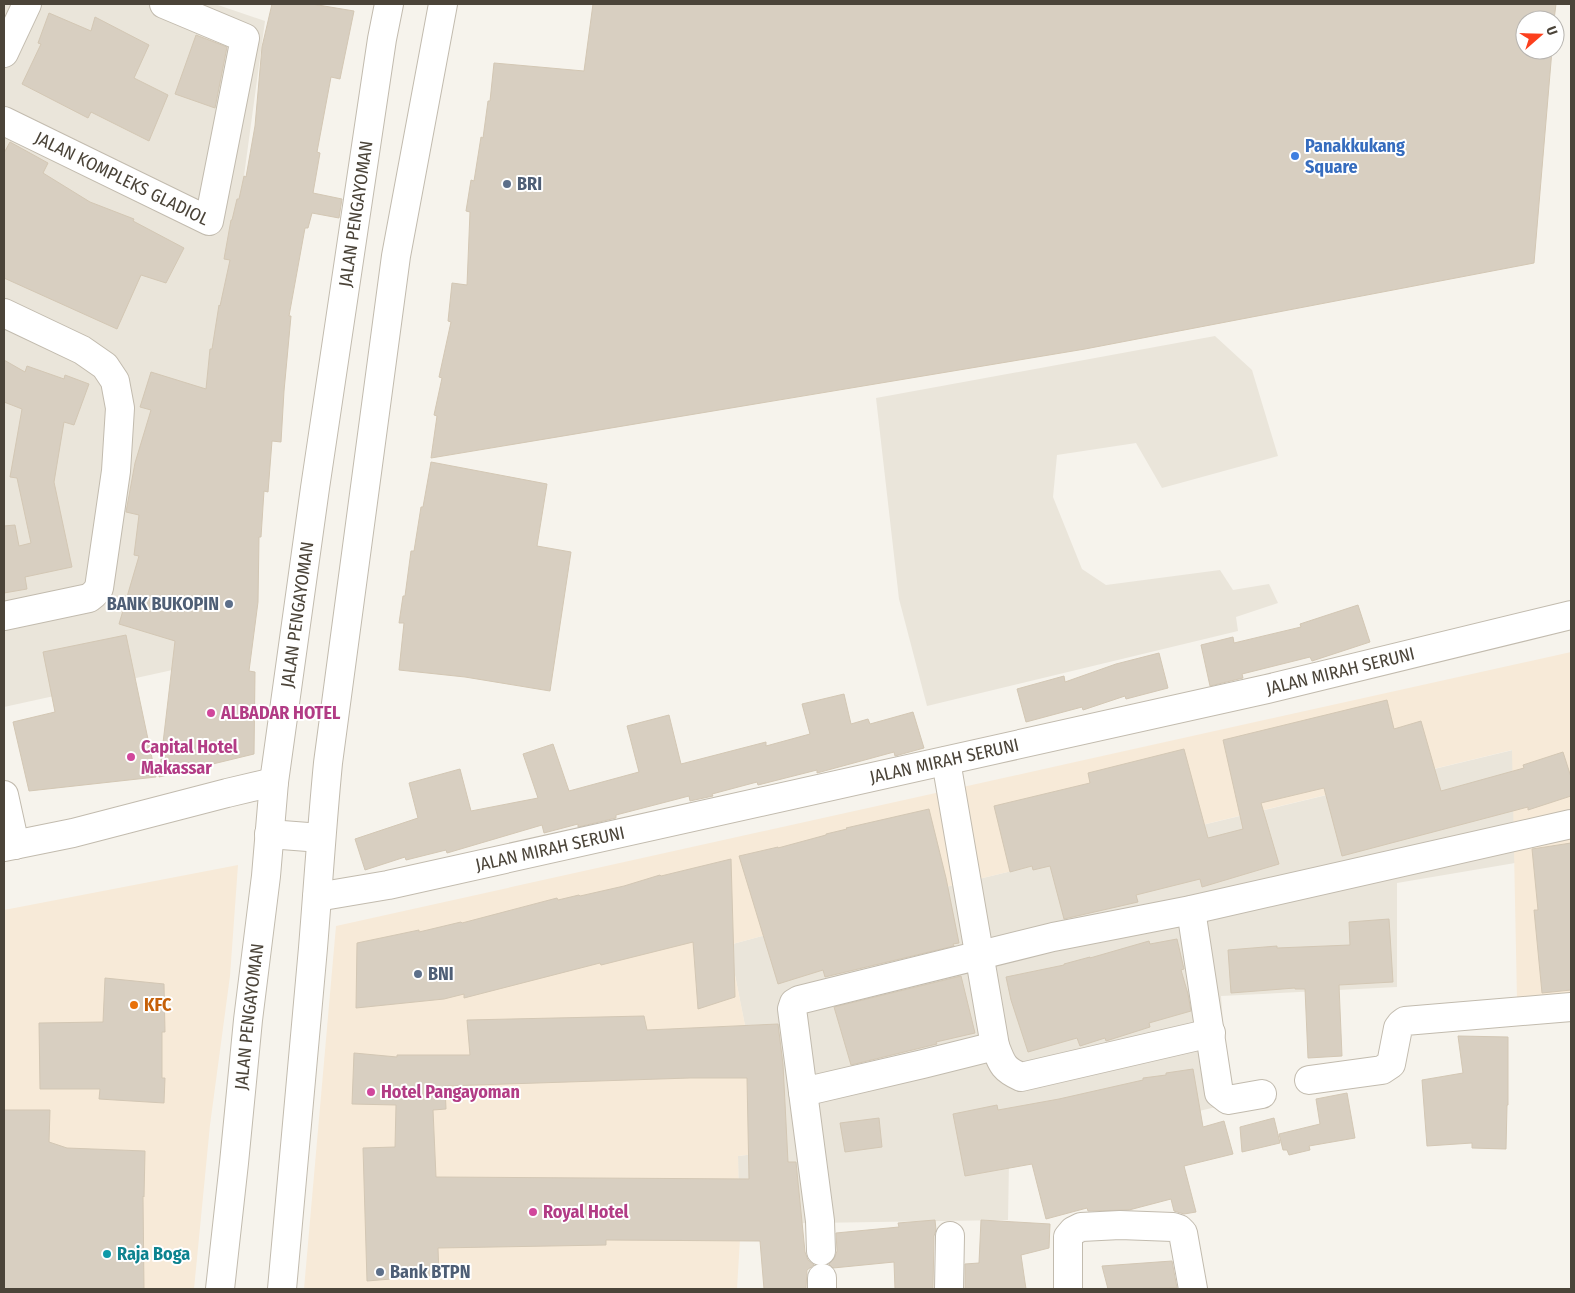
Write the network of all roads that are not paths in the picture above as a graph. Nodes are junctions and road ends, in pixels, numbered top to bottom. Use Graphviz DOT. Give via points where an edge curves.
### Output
graph roads {
  1 [pos="26,4"];
  2 [pos="164,4"];
  3 [pos="389,4"];
  4 [pos="443,4"];
  5 [pos="4,54"];
  6 [pos="4,121"];
  7 [pos="4,313"];
  8 [pos="1571,615"];
  9 [pos="4,616"];
  10 [pos="946,761"];
  11 [pos="274,782"];
  12 [pos="4,795"];
  13 [pos="1571,824"];
  14 [pos="269,834"];
  15 [pos="320,838"];
  16 [pos="9,846"];
  17 [pos="317,897"];
  18 [pos="1190,910"];
  19 [pos="979,956"];
  20 [pos="1571,1007"];
  21 [pos="1211,1034"];
  22 [pos="995,1046"];
  23 [pos="1309,1080"];
  24 [pos="803,1092"];
  25 [pos="1262,1094"];
  26 [pos="950,1236"];
  27 [pos="821,1250"];
  28 [pos="220,1289"];
  29 [pos="282,1289"];
  30 [pos="949,1289"];
  31 [pos="1068,1289"];
  32 [pos="1193,1289"];
  1 -- 5 [label="street"];
  2 -- 6 [label="street, JALAN KOMPLEKS GLADIOL" via="245,38 209,221"];
  3 -- 11 [label="street, JALAN PENGAYOMAN"];
  4 -- 15 [label="street" via="396,256"];
  7 -- 9 [label="street" via="82,350 105,366 115,382 120,408 116,471 99,588 89,598"];
  8 -- 10 [label="street, JALAN MIRAH SERUNI" via="1267,689"];
  10 -- 17 [label="street, JALAN MIRAH SERUNI" via="388,885"];
  10 -- 19 [label="street"];
  11 -- 14 [label="street, JALAN PENGAYOMAN"];
  11 -- 16 [label="street"];
  12 -- 16 [label="street"];
  13 -- 18 [label="street"];
  14 -- 15 [label="street"];
  14 -- 28 [label="street, JALAN PENGAYOMAN"];
  15 -- 17 [label="street"];
  17 -- 29 [label="street"];
  18 -- 19 [label="street" via="1053,937"];
  18 -- 21 [label="street"];
  19 -- 22 [label="street"];
  19 -- 24 [label="street" via="794,1003 792,1009"];
  20 -- 23 [label="street" via="1405,1021 1398,1028 1390,1064 1382,1070"];
  21 -- 22 [label="street" via="1021,1077 1003,1066"];
  21 -- 25 [label="street" via="1222,1097 1228,1100"];
  22 -- 24 [label="street"];
  24 -- 27 [label="street"];
  26 -- 30 [label="street"];
  31 -- 32 [label="street" via="1068,1237 1081,1227 1120,1225 1179,1229 1183,1233"];
}
